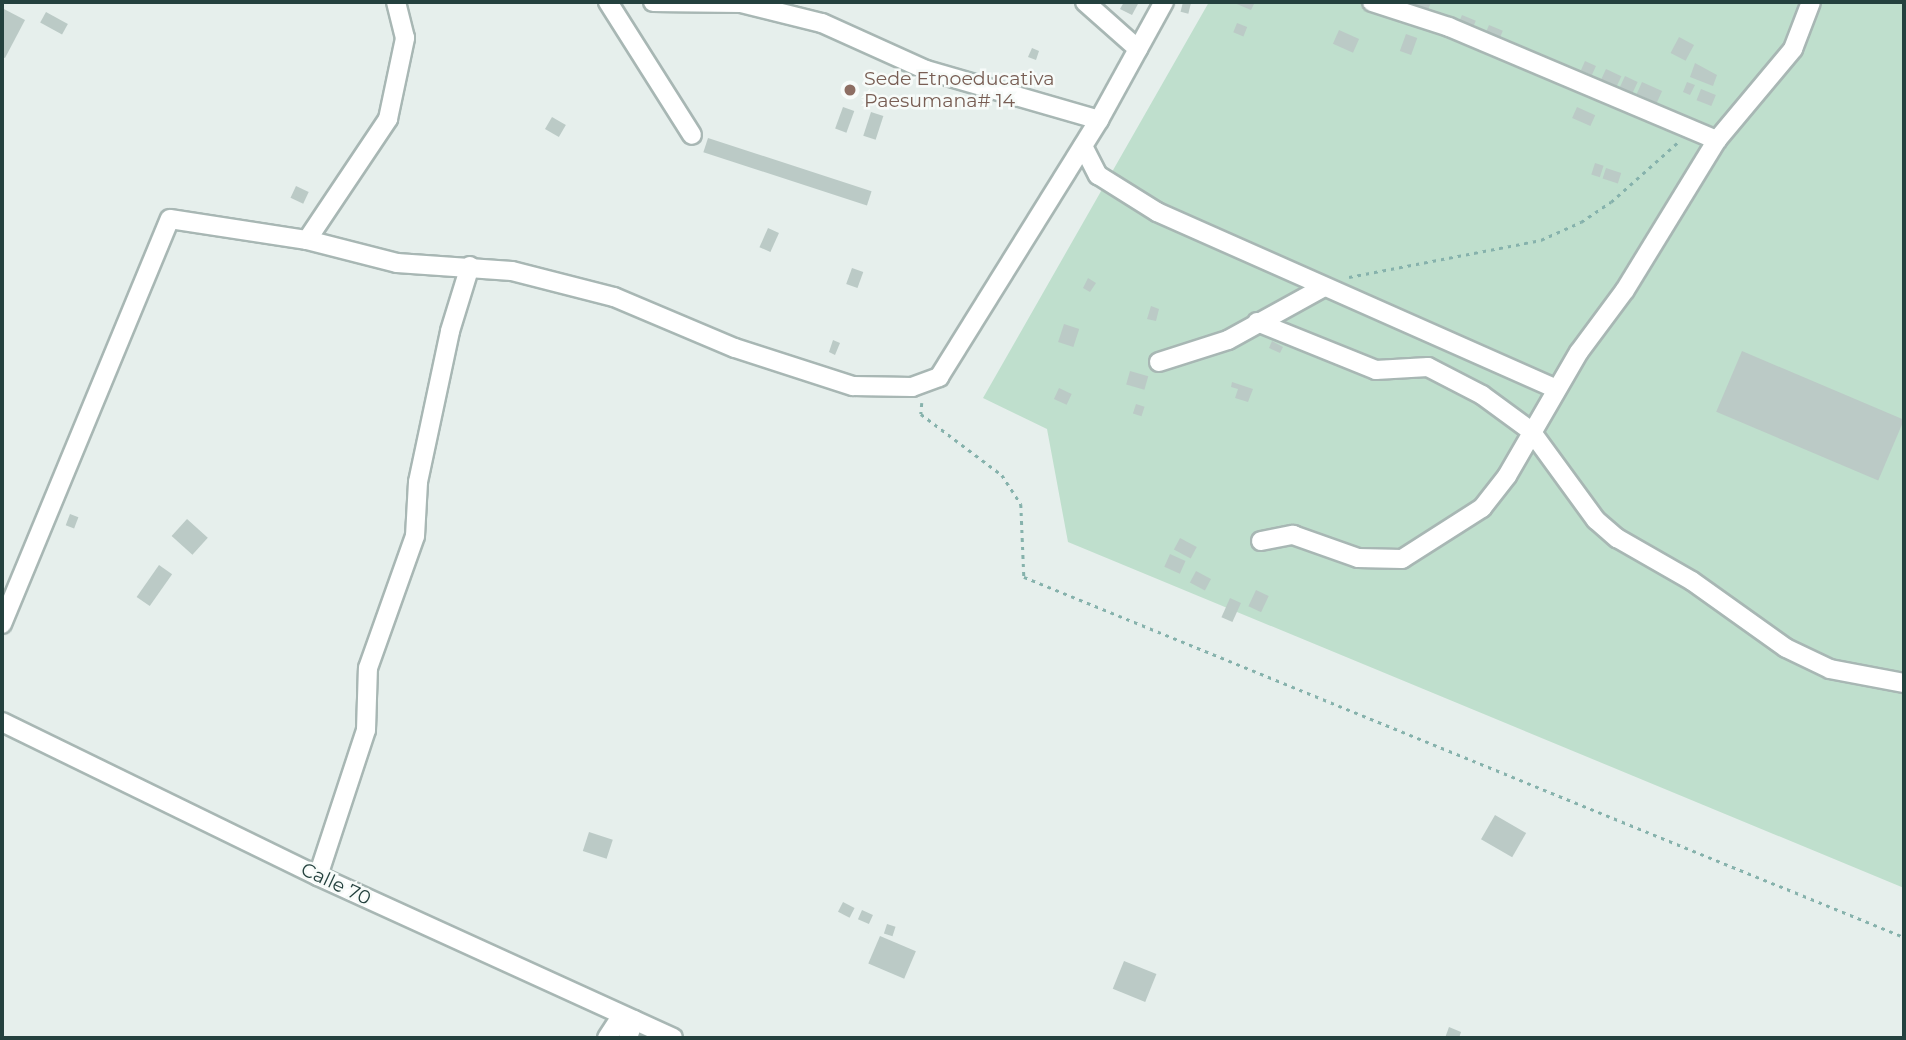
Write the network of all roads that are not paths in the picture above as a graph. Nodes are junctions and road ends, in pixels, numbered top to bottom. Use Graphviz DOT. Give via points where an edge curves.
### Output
graph roads {
  1 [pos="396,2"];
  2 [pos="608,2"];
  3 [pos="653,2"];
  4 [pos="1085,2"];
  5 [pos="1164,2"];
  6 [pos="1372,2"];
  7 [pos="1811,2"];
  8 [pos="1138,48"];
  9 [pos="1099,120"];
  10 [pos="692,135"];
  11 [pos="1717,140"];
  12 [pos="1083,146"];
  13 [pos="307,240"];
  14 [pos="470,266"];
  15 [pos="1324,287"];
  16 [pos="1257,322"];
  17 [pos="1159,362"];
  18 [pos="1557,389"];
  19 [pos="1531,432"];
  20 [pos="1261,541"];
  21 [pos="2,624"];
  22 [pos="1904,683"];
  23 [pos="2,722"];
  24 [pos="318,876"];
  25 [pos="628,1018"];
  26 [pos="607,1038"];
  27 [pos="628,1038"];
  28 [pos="673,1038"];
  1 -- 13 [label="street" via="405,38 388,119"];
  2 -- 10 [label="street"];
  3 -- 9 [label="street" via="741,3 822,23 926,70"];
  4 -- 8 [label="street"];
  5 -- 8 [label="street"];
  6 -- 11 [label="street" via="1448,27"];
  7 -- 11 [label="street" via="1793,49"];
  8 -- 9 [label="street"];
  9 -- 12 [label="street"];
  11 -- 18 [label="street" via="1625,290"];
  12 -- 14 [label="street" via="939,377 912,387 853,386 735,348 614,298 512,271"];
  12 -- 15 [label="street" via="1098,175 1157,212"];
  13 -- 14 [label="street" via="397,263"];
  13 -- 21 [label="street" via="170,219"];
  14 -- 24 [label="street" via="450,331 418,482 415,536 368,668 366,730"];
  15 -- 16 [label="street"];
  15 -- 18 [label="street"];
  16 -- 17 [label="street" via="1228,340"];
  16 -- 19 [label="street" via="1376,370 1433,369 1482,395"];
  18 -- 19 [label="street"];
  19 -- 20 [label="street" via="1507,476 1482,508 1402,559 1358,558 1293,535"];
  19 -- 22 [label="street" via="1596,520 1617,538 1692,581 1786,648 1830,669"];
  23 -- 24 [label="street, Calle 70"];
  24 -- 25 [label="street, Calle 70"];
  25 -- 26 [label="street"];
  25 -- 27 [label="street"];
  25 -- 28 [label="street, Calle 70"];
}
